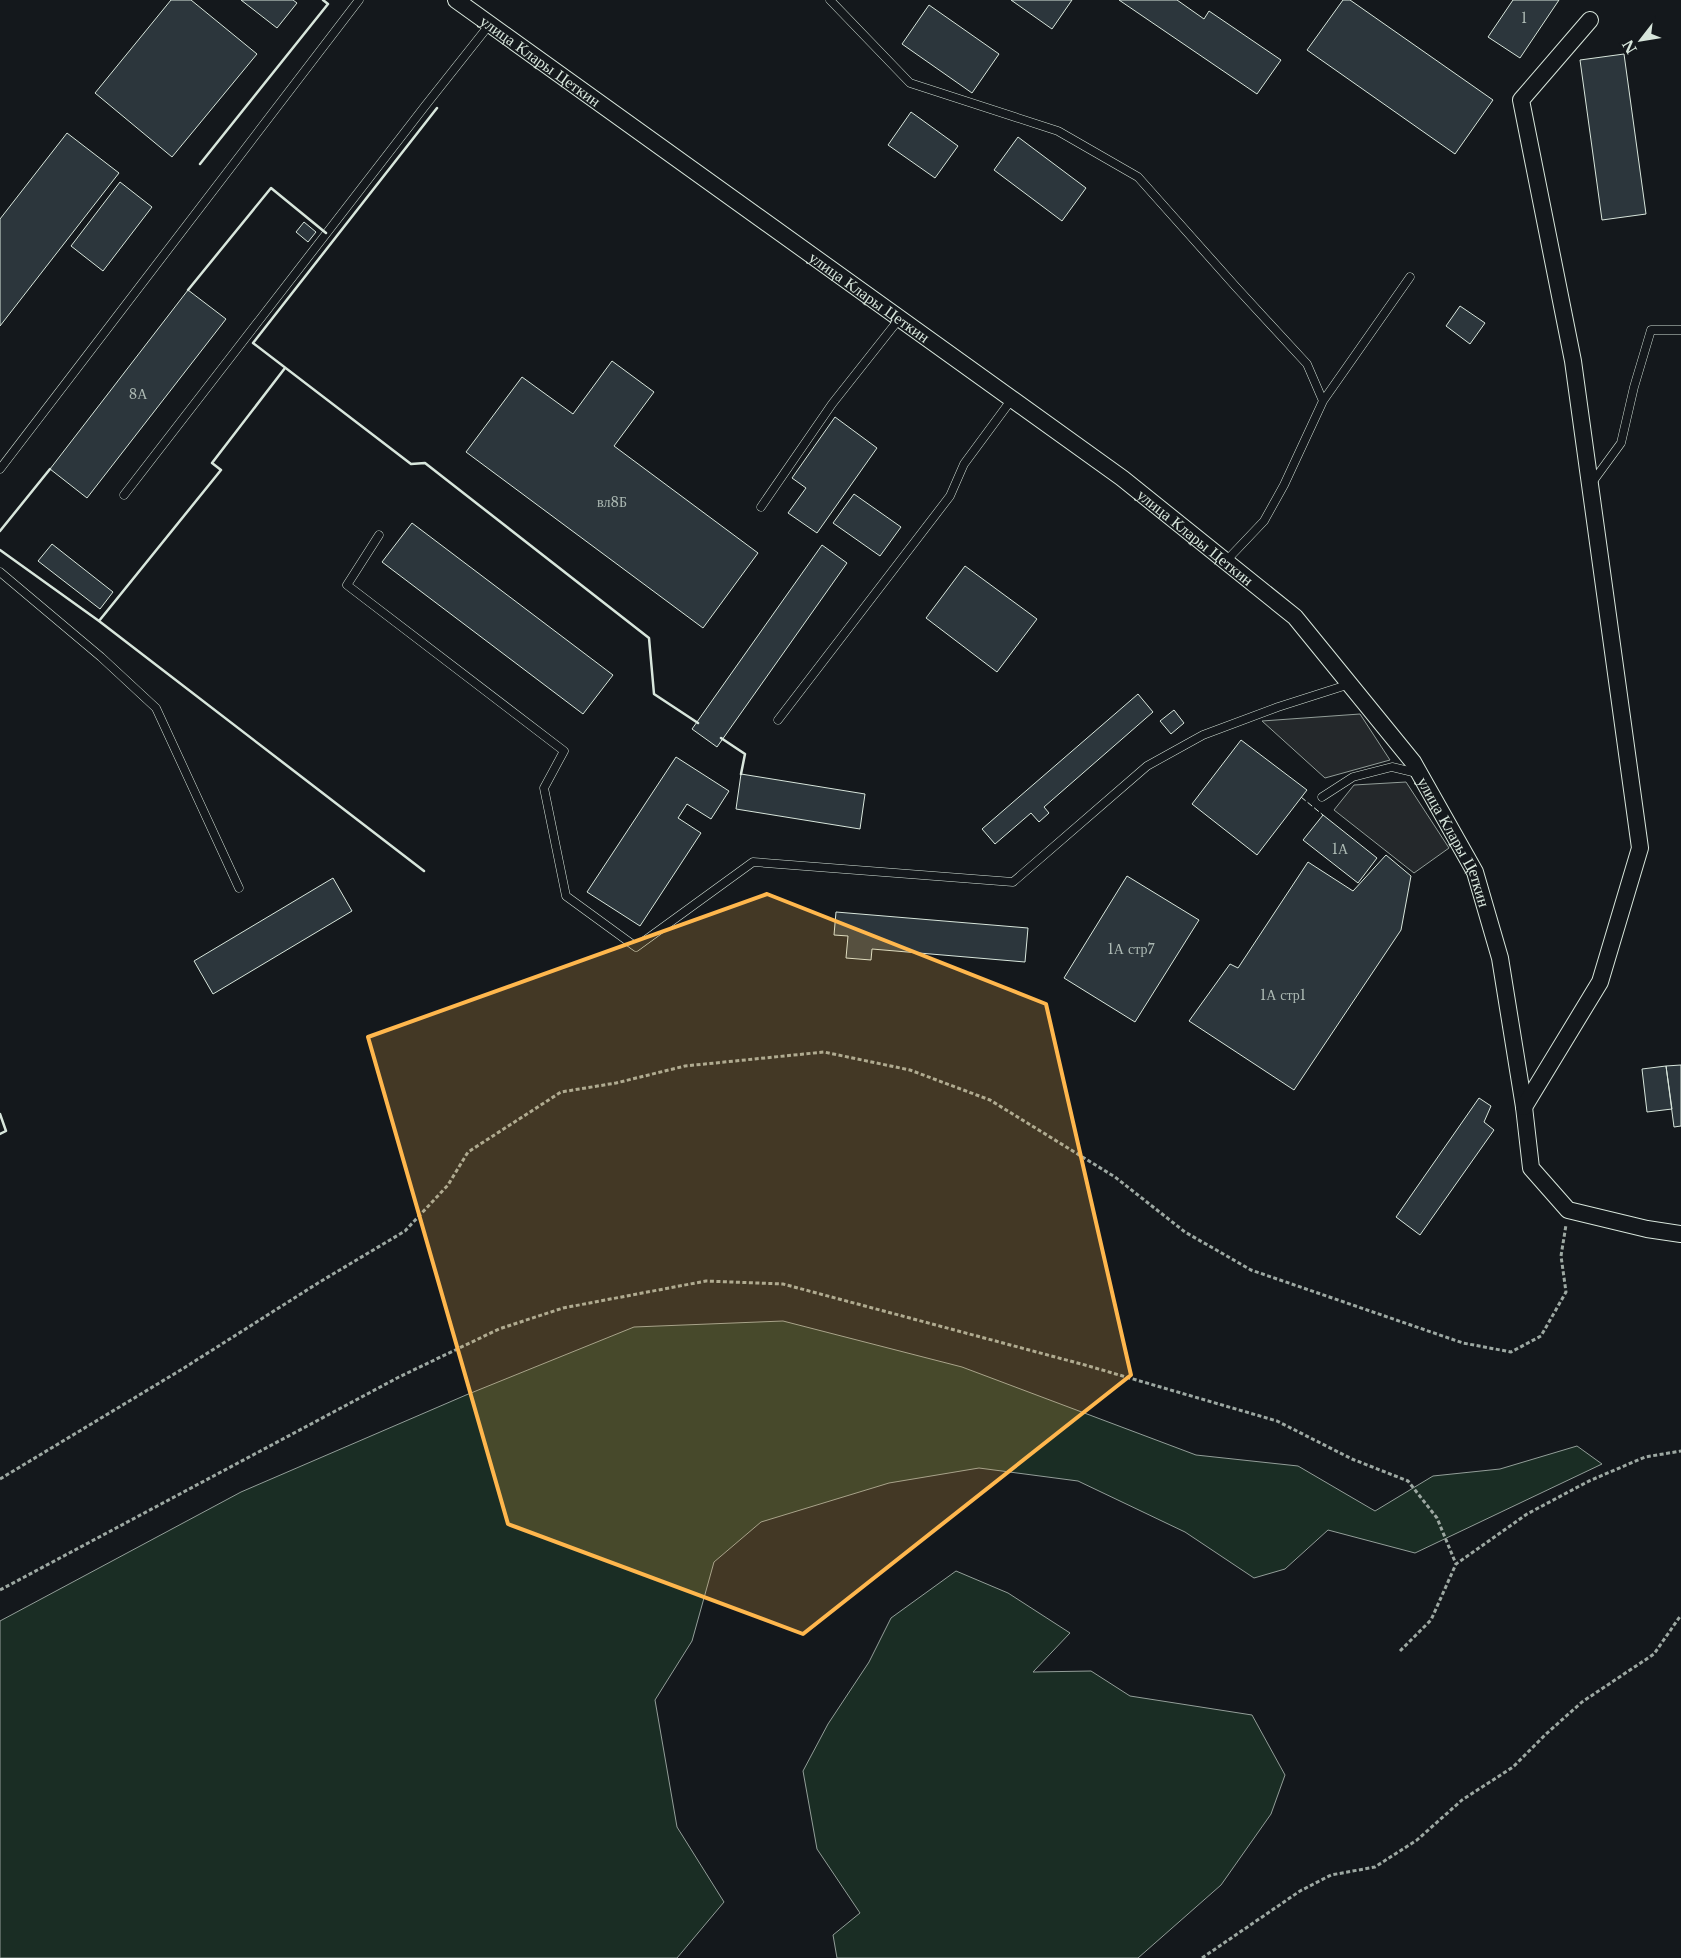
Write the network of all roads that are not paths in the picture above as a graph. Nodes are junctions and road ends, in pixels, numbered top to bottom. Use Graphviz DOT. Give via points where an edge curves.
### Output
graph roads {
  1 [pos="359,0"];
  2 [pos="456,0"];
  3 [pos="830,0"];
  4 [pos="1590,20"];
  5 [pos="490,24"];
  6 [pos="1410,277"];
  7 [pos="900,318"];
  8 [pos="1681,330"];
  9 [pos="1012,399"];
  10 [pos="1323,401"];
  11 [pos="0,469"];
  12 [pos="1590,486"];
  13 [pos="124,496"];
  14 [pos="761,507"];
  15 [pos="379,535"];
  16 [pos="1226,562"];
  17 [pos="0,572"];
  18 [pos="1350,684"];
  19 [pos="778,720"];
  20 [pos="1419,774"];
  21 [pos="1322,797"];
  22 [pos="239,888"];
  23 [pos="1524,1107"];
  24 [pos="1681,1234"];
  1 -- 11 [label="lane"];
  2 -- 5 [label="street, улица Клары Цеткин"];
  3 -- 10 [label="lane" via="910,83 1058,132 1138,177 1307,364"];
  4 -- 12 [label="street" via="1521,100 1573,361"];
  5 -- 7 [label="street, улица Клары Цеткин"];
  5 -- 13 [label="lane"];
  6 -- 10 [label="lane"];
  7 -- 9 [label="street, улица Клары Цеткин"];
  7 -- 14 [label="lane" via="832,404"];
  8 -- 12 [label="lane" via="1651,330 1621,443"];
  9 -- 16 [label="street, улица Клары Цеткин" via="1122,478"];
  9 -- 19 [label="lane" via="964,464 950,496"];
  10 -- 16 [label="lane" via="1284,486 1264,521"];
  12 -- 23 [label="street" via="1640,848 1600,982"];
  15 -- 18 [label="lane" via="347,585 564,751 544,788 566,896 636,947 753,862 1014,882 1147,766 1203,735"];
  16 -- 18 [label="street, улица Клары Цеткин" via="1295,617"];
  17 -- 22 [label="lane" via="156,708"];
  18 -- 20 [label="street, улица Клары Цеткин" via="1413,762"];
  20 -- 21 [label="lane" via="1392,767 1354,777"];
  20 -- 23 [label="street, улица Клары Цеткин" via="1475,872 1500,958"];
  23 -- 24 [label="street, улица Клары Цеткин" via="1531,1168 1568,1210"];
}
